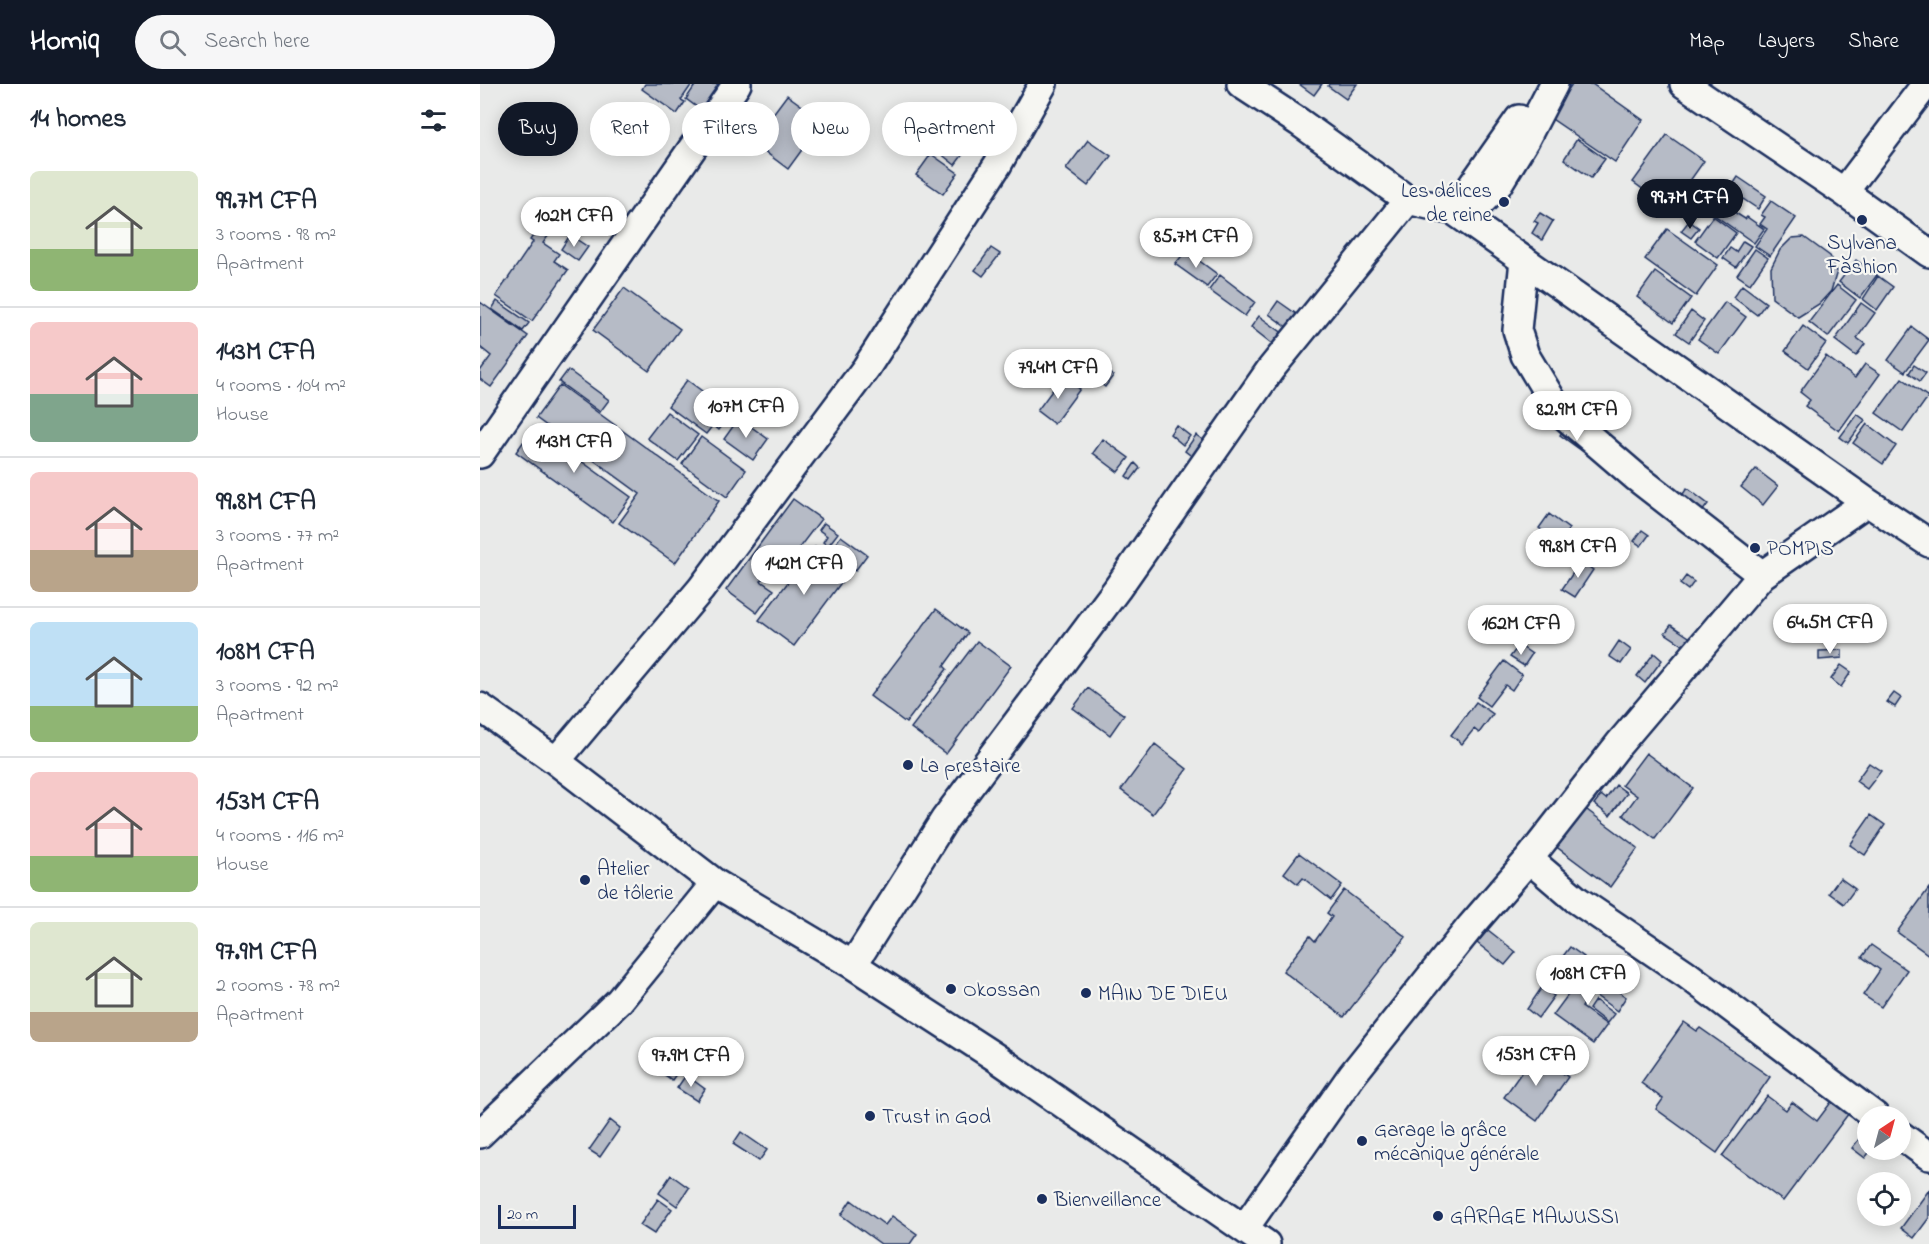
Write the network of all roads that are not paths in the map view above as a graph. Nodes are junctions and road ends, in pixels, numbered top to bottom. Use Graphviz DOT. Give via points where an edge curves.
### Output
graph roads {
  1 [pos="738,84"];
  2 [pos="1043,84"];
  3 [pos="1241,84"];
  4 [pos="1543,84"];
  5 [pos="1554,84"];
  6 [pos="1684,84"];
  7 [pos="1926,84"];
  8 [pos="1844,192"];
  9 [pos="1408,200"];
  10 [pos="1459,215"];
  11 [pos="1929,254"];
  12 [pos="1524,260"];
  13 [pos="480,454"];
  14 [pos="1867,502"];
  15 [pos="1929,543"];
  16 [pos="1762,575"];
  17 [pos="480,707"];
  18 [pos="556,761"];
  19 [pos="1529,859"];
  20 [pos="715,883"];
  21 [pos="853,964"];
  22 [pos="1862,1106"];
  23 [pos="480,1134"];
  24 [pos="1911,1143"];
  25 [pos="1929,1156"];
  26 [pos="1244,1229"];
  27 [pos="1266,1244"];
  1 -- 13 [label="street"];
  2 -- 18 [label="street" via="998,164 866,368 701,589"];
  3 -- 9 [label="street"];
  4 -- 10 [label="street"];
  5 -- 10 [label="street" via="1497,186"];
  6 -- 8 [label="street"];
  7 -- 8 [label="street"];
  8 -- 11 [label="street"];
  9 -- 10 [label="street"];
  9 -- 21 [label="street" via="1270,370 1117,589 945,819"];
  10 -- 12 [label="street"];
  12 -- 14 [label="street"];
  12 -- 16 [label="street" via="1517,330 1525,355 1558,410 1636,477"];
  14 -- 15 [label="street"];
  14 -- 16 [label="street"];
  16 -- 19 [label="street" via="1619,744"];
  17 -- 18 [label="street"];
  18 -- 20 [label="street"];
  19 -- 22 [label="street" via="1577,900 1686,974"];
  19 -- 26 [label="street" via="1352,1075"];
  20 -- 21 [label="street"];
  20 -- 23 [label="street" via="619,1001"];
  21 -- 26 [label="street"];
  24 -- 25 [label="street"];
  26 -- 27 [label="street"];
}
